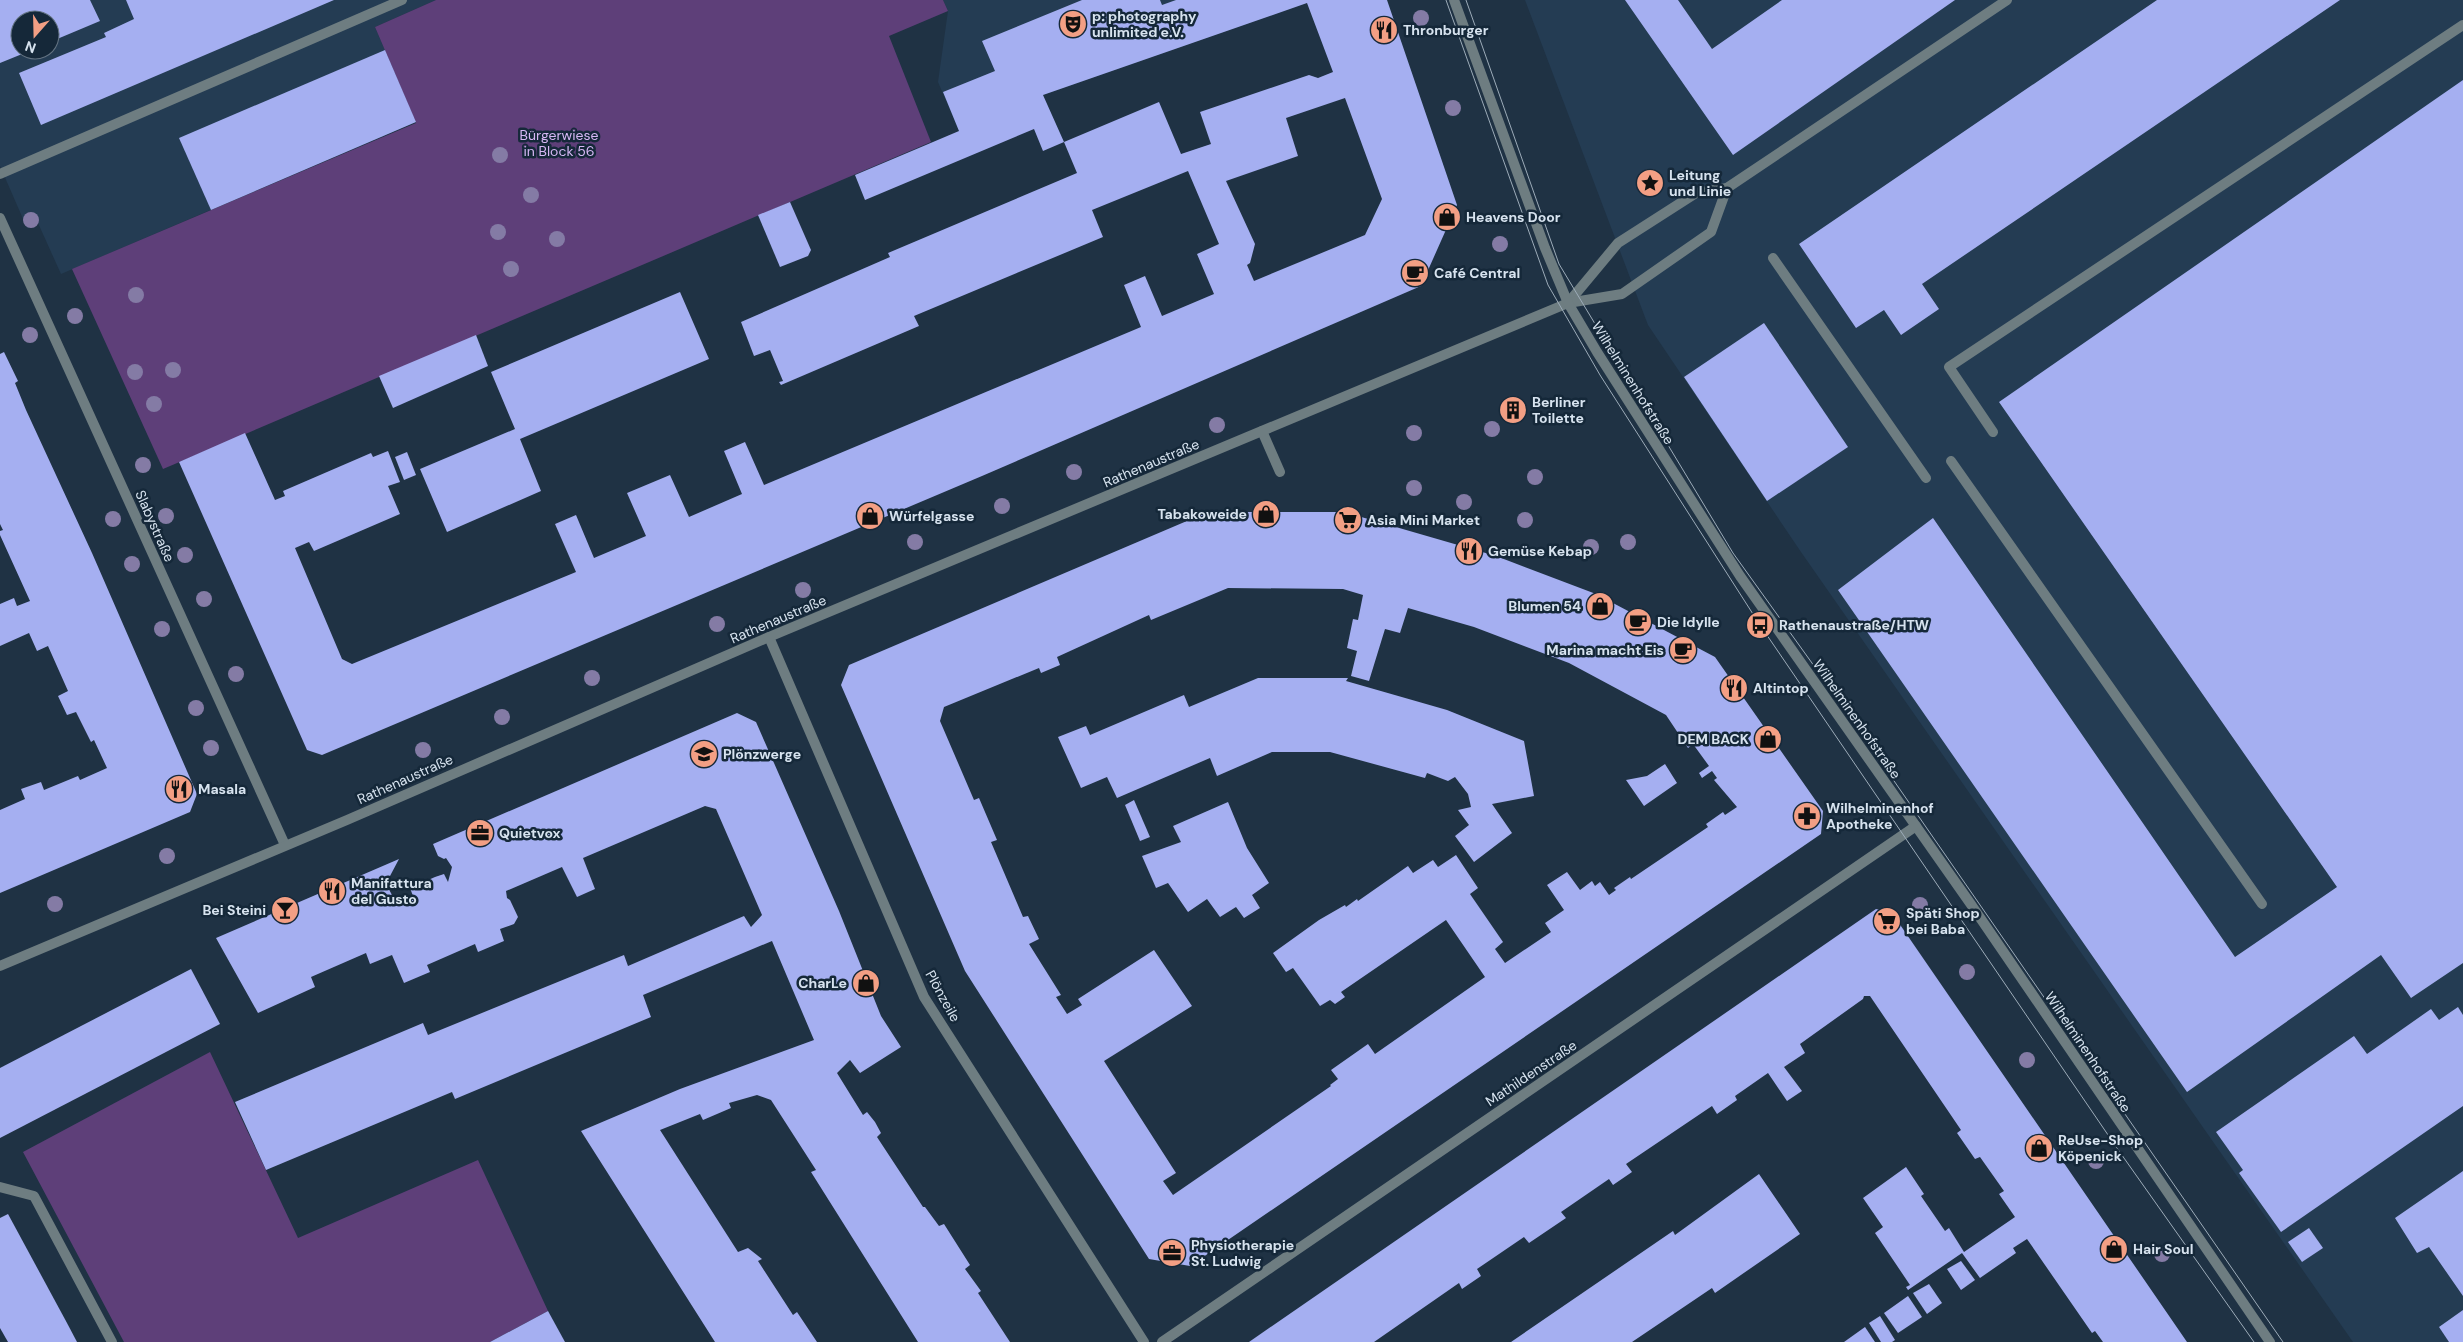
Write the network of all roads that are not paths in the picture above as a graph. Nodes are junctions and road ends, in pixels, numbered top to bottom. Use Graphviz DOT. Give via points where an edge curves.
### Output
graph roads {
  1 [pos="402,0"];
  2 [pos="1454,0"];
  3 [pos="2007,0"];
  4 [pos="2463,25"];
  5 [pos="0,174"];
  6 [pos="1727,188"];
  7 [pos="0,218"];
  8 [pos="1774,258"];
  9 [pos="1568,303"];
  10 [pos="1262,431"];
  11 [pos="1994,432"];
  12 [pos="1951,461"];
  13 [pos="1280,472"];
  14 [pos="1926,478"];
  15 [pos="769,637"];
  16 [pos="1916,826"];
  17 [pos="285,845"];
  18 [pos="2262,904"];
  19 [pos="0,966"];
  20 [pos="0,1187"];
  21 [pos="112,1342"];
  22 [pos="1144,1342"];
  23 [pos="1162,1342"];
  24 [pos="2270,1342"];
  1 -- 5 [label="street"];
  2 -- 9 [label="street, Wilhelminenhofstraße" via="1534,221"];
  3 -- 6 [label="street"];
  4 -- 11 [label="street" via="1949,367"];
  6 -- 9 [label="street" via="1696,193 1618,243"];
  6 -- 9 [label="street" via="1711,232 1622,294"];
  7 -- 17 [label="street, Slabystraße"];
  8 -- 14 [label="street"];
  9 -- 10 [label="street, Rathenaustraße"];
  9 -- 16 [label="street, Wilhelminenhofstraße" via="1735,569"];
  10 -- 13 [label="street"];
  10 -- 15 [label="street, Rathenaustraße"];
  12 -- 18 [label="street"];
  15 -- 17 [label="street, Rathenaustraße"];
  15 -- 22 [label="street, Plönzeile" via="924,997"];
  16 -- 23 [label="street, Mathildenstraße"];
  16 -- 24 [label="street, Wilhelminenhofstraße"];
  17 -- 19 [label="street, Rathenaustraße"];
  20 -- 21 [label="street" via="34,1196"];
}
